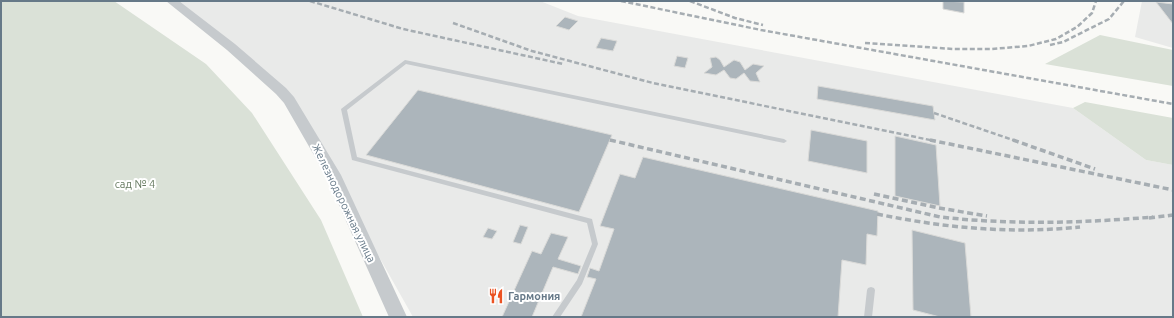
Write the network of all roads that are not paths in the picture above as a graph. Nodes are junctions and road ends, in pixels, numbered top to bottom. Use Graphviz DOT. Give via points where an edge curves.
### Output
graph roads {
  1 [pos="172,1"];
  2 [pos="784,141"];
  3 [pos="871,290"];
  4 [pos="398,317"];
  5 [pos="556,317"];
  6 [pos="868,317"];
  1 -- 4 [label="street, Железнодорожная улица" via="231,47 289,100 333,175"];
  2 -- 5 [label="lane" via="405,62 344,109 354,158 590,221 595,244 580,282"];
  3 -- 6 [label="lane"];
}
